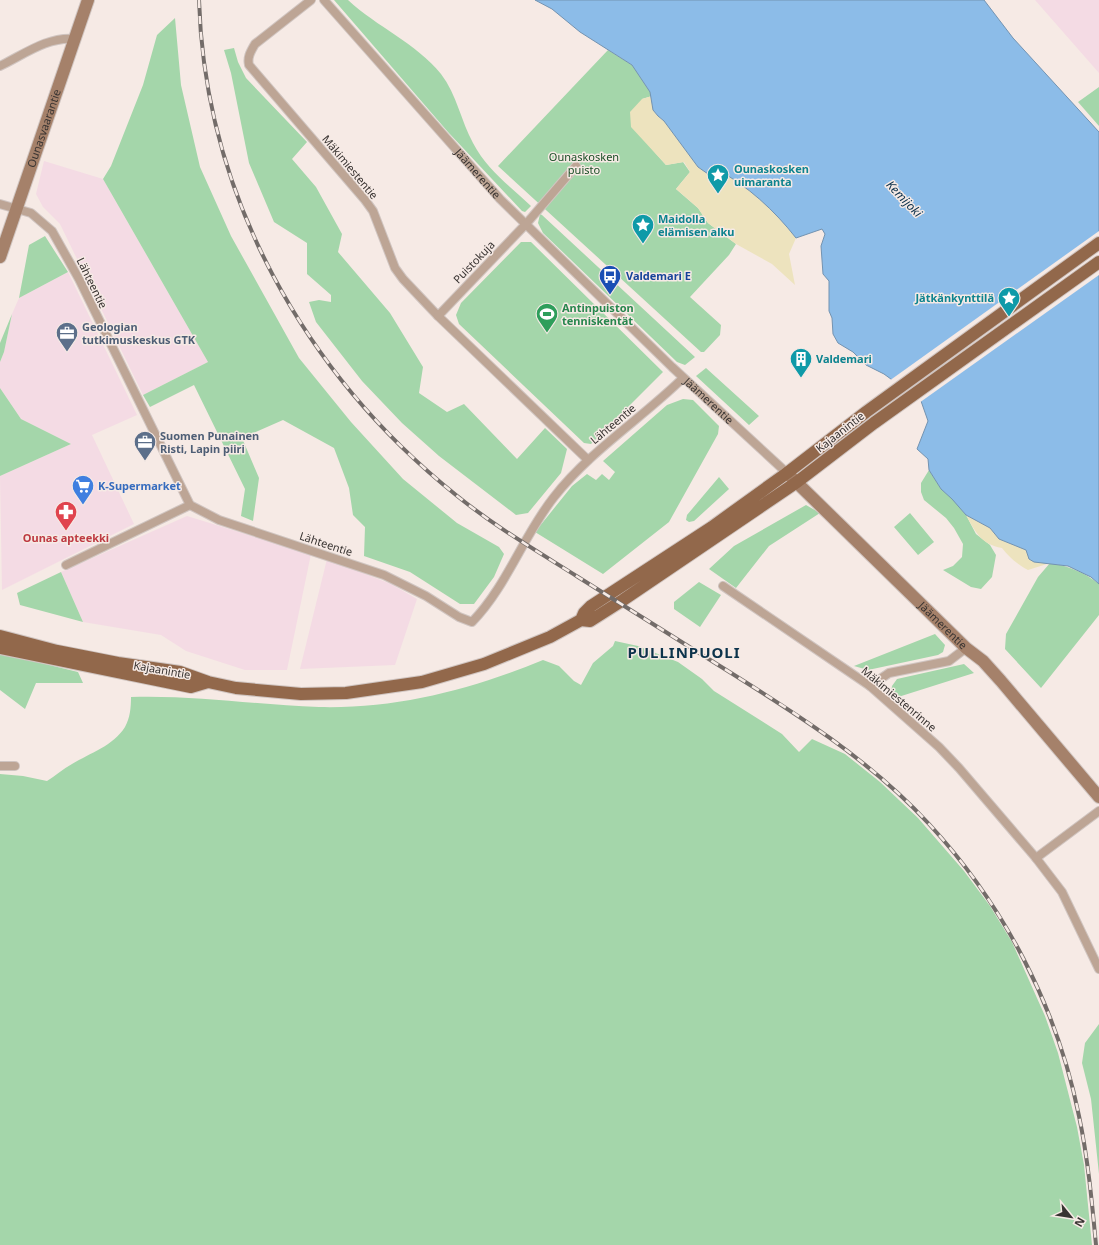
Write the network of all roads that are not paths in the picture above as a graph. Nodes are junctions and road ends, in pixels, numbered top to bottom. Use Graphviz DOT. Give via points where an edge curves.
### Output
graph roads {
  1 [pos="88,0"];
  2 [pos="311,0"];
  3 [pos="324,0"];
  4 [pos="75,39"];
  5 [pos="0,66"];
  6 [pos="576,166"];
  7 [pos="0,204"];
  8 [pos="17,208"];
  9 [pos="526,224"];
  10 [pos="1099,243"];
  11 [pos="0,257"];
  12 [pos="1099,262"];
  13 [pos="438,316"];
  14 [pos="683,378"];
  15 [pos="588,460"];
  16 [pos="787,473"];
  17 [pos="797,482"];
  18 [pos="190,505"];
  19 [pos="66,565"];
  20 [pos="722,586"];
  21 [pos="581,620"];
  22 [pos="0,636"];
  23 [pos="0,648"];
  24 [pos="966,648"];
  25 [pos="208,682"];
  26 [pos="870,686"];
  27 [pos="0,766"];
  28 [pos="15,766"];
  29 [pos="1099,797"];
  30 [pos="1099,811"];
  31 [pos="1036,858"];
  32 [pos="1099,969"];
  1 -- 4 [label="main road, Ounasvaarantie"];
  2 -- 13 [label="street, Mäkimiestentie" via="255,44 250,52 249,65 365,200 395,268"];
  3 -- 9 [label="street, Jäämerentie" via="451,145"];
  4 -- 5 [label="street" via="51,40"];
  4 -- 8 [label="main road, Ounasvaarantie"];
  6 -- 9 [label="street, Puistokuja"];
  7 -- 8 [label="street, Lähteentie"];
  8 -- 11 [label="main road, Ounasvaarantie"];
  8 -- 18 [label="street, Lähteentie" via="38,218 52,231 79,279"];
  9 -- 13 [label="street, Puistokuja"];
  9 -- 14 [label="street, Jäämerentie"];
  10 -- 16 [label="main road, Kajaanintie" via="866,412"];
  12 -- 17 [label="main road, Kajaanintie" via="874,423"];
  13 -- 15 [label="street, Mäkimiestentie"];
  14 -- 15 [label="street, Lähteentie"];
  14 -- 16 [label="street, Jäämerentie"];
  15 -- 18 [label="street, Lähteentie" via="553,498 487,606 472,622 384,575 219,520"];
  16 -- 17 [label="main road, Jäämerentie"];
  16 -- 21 [label="main road, Kajaanintie" via="712,527 591,606"];
  17 -- 21 [label="main road, Kajaanintie" via="624,600 590,621"];
  17 -- 24 [label="main road, Jäämerentie"];
  18 -- 19 [label="street"];
  20 -- 26 [label="street, Mäkimiestenrinne"];
  21 -- 25 [label="main road" via="522,649 484,664 422,682 321,694 242,688"];
  22 -- 25 [label="main road, Kajaanintie" via="72,654 180,672"];
  23 -- 25 [label="main road, Kajaanintie" via="191,687"];
  24 -- 26 [label="street" via="949,661 889,673"];
  24 -- 29 [label="main road, Jäämerentie" via="983,661 1001,681"];
  26 -- 31 [label="street, Mäkimiestenrinne" via="954,762"];
  27 -- 28 [label="street"];
  30 -- 31 [label="street"];
  31 -- 32 [label="street, Mäkimiestenrinne" via="1062,892"];
}
